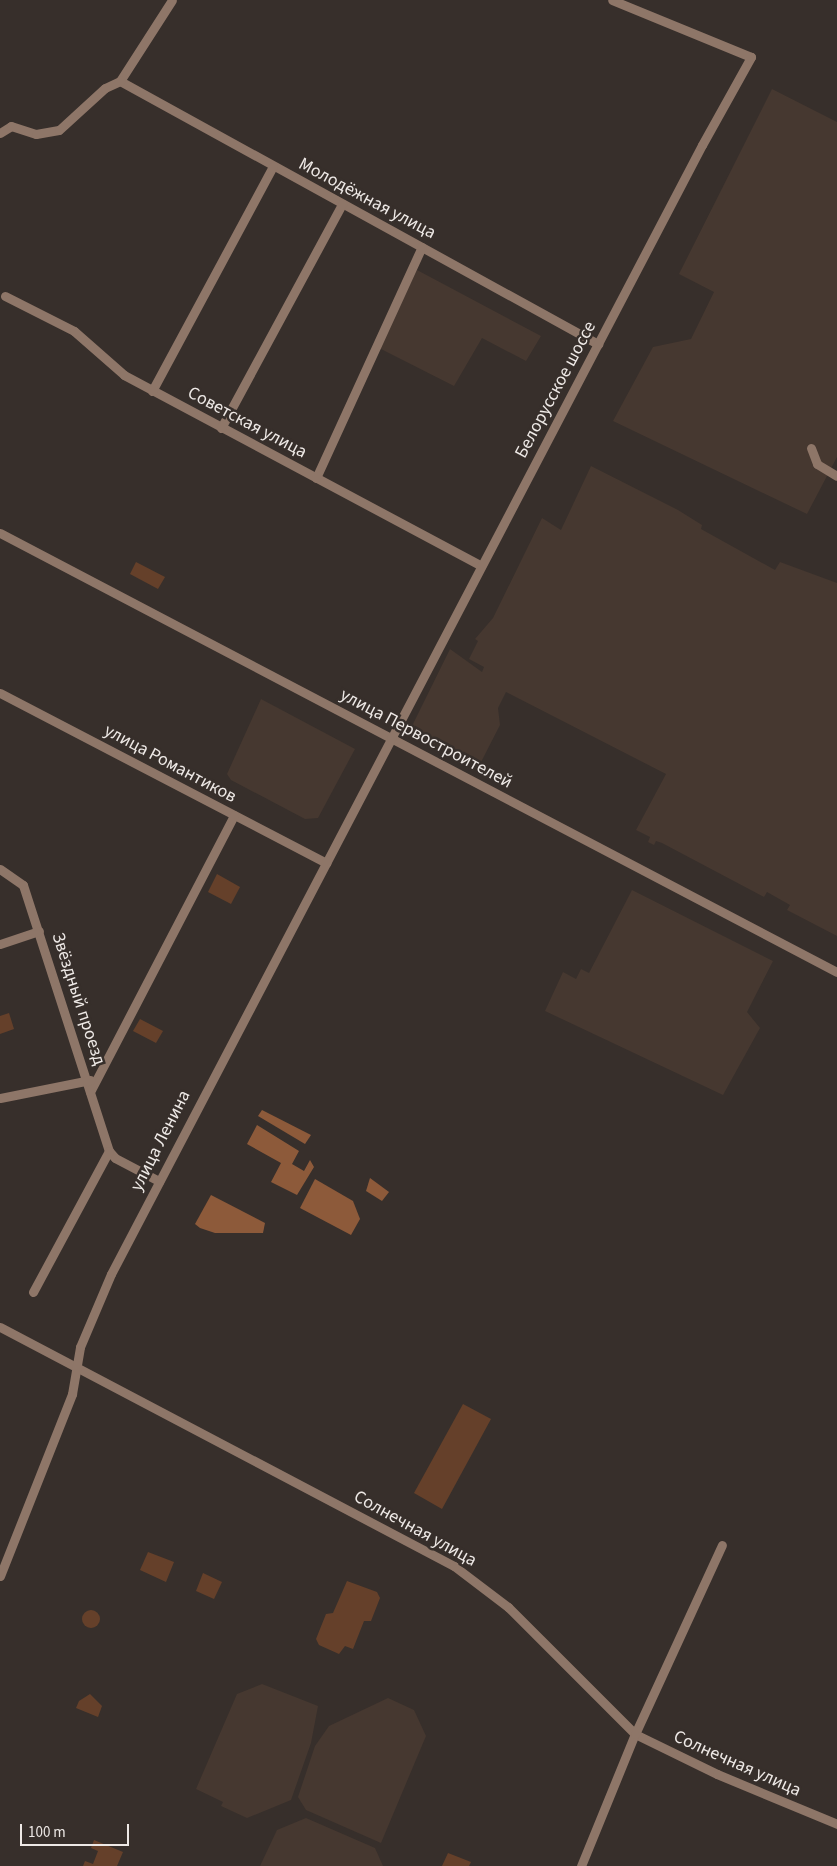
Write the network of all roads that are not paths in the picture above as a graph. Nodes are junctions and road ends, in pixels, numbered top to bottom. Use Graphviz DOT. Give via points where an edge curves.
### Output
graph roads {
  1 [pos="172,0"];
  2 [pos="612,0"];
  3 [pos="120,81"];
  4 [pos="0,133"];
  5 [pos="273,166"];
  6 [pos="342,204"];
  7 [pos="422,247"];
  8 [pos="6,296"];
  9 [pos="598,344"];
  10 [pos="152,391"];
  11 [pos="221,428"];
  12 [pos="811,448"];
  13 [pos="837,476"];
  14 [pos="316,478"];
  15 [pos="0,533"];
  16 [pos="481,566"];
  17 [pos="0,693"];
  18 [pos="391,738"];
  19 [pos="234,815"];
  20 [pos="326,863"];
  21 [pos="0,869"];
  22 [pos="39,931"];
  23 [pos="0,944"];
  24 [pos="837,972"];
  25 [pos="86,1079"];
  26 [pos="95,1082"];
  27 [pos="90,1092"];
  28 [pos="0,1098"];
  29 [pos="109,1151"];
  30 [pos="159,1181"];
  31 [pos="33,1292"];
  32 [pos="0,1327"];
  33 [pos="76,1369"];
  34 [pos="722,1545"];
  35 [pos="0,1576"];
  36 [pos="635,1734"];
  37 [pos="837,1824"];
  38 [pos="581,1866"];
  1 -- 3 [label="street"];
  2 -- 9 [label="street, Белорусское шоссе" via="751,57"];
  3 -- 4 [label="street" via="105,88 59,130 36,134 11,126"];
  3 -- 5 [label="street, Молодёжная улица"];
  5 -- 6 [label="street, Молодёжная улица"];
  5 -- 10 [label="street"];
  6 -- 7 [label="street, Молодёжная улица"];
  6 -- 11 [label="street"];
  7 -- 9 [label="street, Молодёжная улица"];
  7 -- 14 [label="street"];
  8 -- 10 [label="street, Советская улица" via="74,331 116,370"];
  9 -- 16 [label="street, Белорусское шоссе"];
  10 -- 11 [label="street, Советская улица"];
  11 -- 14 [label="street, Советская улица"];
  12 -- 13 [label="street" via="817,464"];
  14 -- 16 [label="street, Советская улица"];
  15 -- 18 [label="street, улица Первостроителей"];
  16 -- 18 [label="street, Белорусское шоссе"];
  17 -- 19 [label="street, улица Романтиков"];
  18 -- 20 [label="street, улица Ленина"];
  18 -- 24 [label="street, улица Первостроителей"];
  19 -- 20 [label="street, улица Романтиков"];
  19 -- 26 [label="street"];
  20 -- 30 [label="street, улица Ленина"];
  21 -- 22 [label="street, Звёздный проезд" via="24,885"];
  22 -- 23 [label="street"];
  22 -- 25 [label="street, Звёздный проезд"];
  25 -- 26 [label="street"];
  25 -- 27 [label="street, Звёздный проезд"];
  25 -- 28 [label="street" via="53,1090"];
  26 -- 27 [label="street"];
  27 -- 29 [label="street, Звёздный проезд"];
  29 -- 30 [label="street"];
  29 -- 31 [label="street"];
  30 -- 33 [label="street, улица Ленина" via="95,1308"];
  32 -- 33 [label="street, Солнечная улица"];
  33 -- 35 [label="street, улица Ленина" via="72,1394"];
  33 -- 36 [label="street, Солнечная улица" via="460,1570 508,1607"];
  34 -- 36 [label="street"];
  36 -- 37 [label="street, Солнечная улица" via="717,1774"];
  36 -- 38 [label="street"];
}
